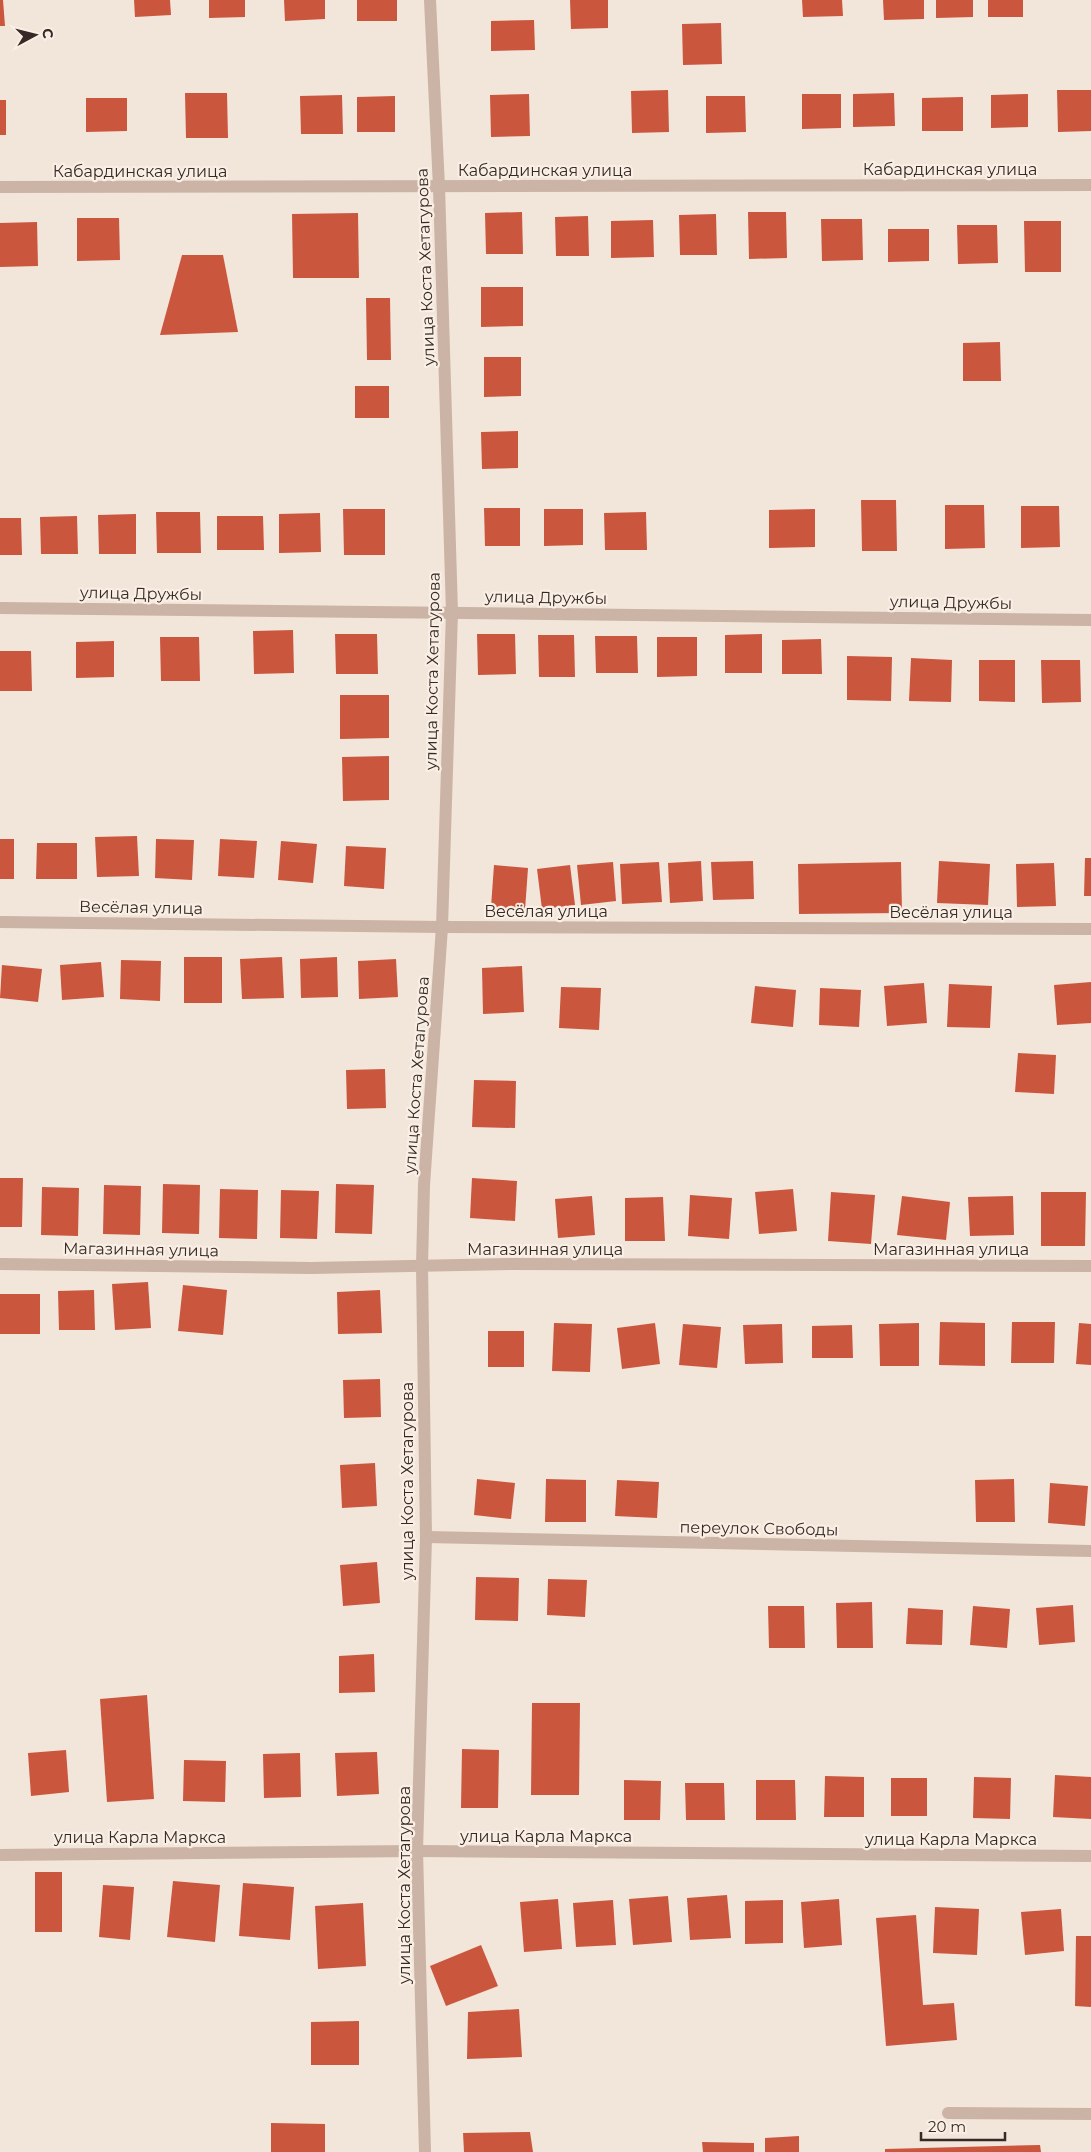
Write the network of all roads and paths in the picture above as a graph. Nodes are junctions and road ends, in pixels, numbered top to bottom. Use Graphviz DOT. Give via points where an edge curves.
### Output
graph roads {
  1 [pos="430,0"];
  2 [pos="1091,185"];
  3 [pos="0,187"];
  4 [pos="439,187"];
  5 [pos="0,608"];
  6 [pos="452,612"];
  7 [pos="1091,620"];
  8 [pos="0,922"];
  9 [pos="442,927"];
  10 [pos="1091,929"];
  11 [pos="0,1264"];
  12 [pos="422,1266"];
  13 [pos="1091,1266"];
  14 [pos="426,1537"];
  15 [pos="1091,1551"];
  16 [pos="417,1851"];
  17 [pos="0,1854"];
  18 [pos="1091,1856"];
  19 [pos="948,2113"];
  20 [pos="1091,2114"];
  21 [pos="425,2152"];
  1 -- 4 [label="street, улица Коста Хетагурова"];
  2 -- 4 [label="street, Кабардинская улица"];
  3 -- 4 [label="street, Кабардинская улица"];
  4 -- 6 [label="street, улица Коста Хетагурова"];
  5 -- 6 [label="street, улица Дружбы"];
  6 -- 7 [label="street, улица Дружбы"];
  6 -- 9 [label="street, улица Коста Хетагурова"];
  8 -- 9 [label="street, Весёлая улица"];
  9 -- 10 [label="street, Весёлая улица"];
  9 -- 12 [label="street, улица Коста Хетагурова" via="424,1185"];
  11 -- 12 [label="street, Магазинная улица" via="311,1268"];
  12 -- 13 [label="street, Магазинная улица"];
  12 -- 14 [label="street, улица Коста Хетагурова"];
  14 -- 15 [label="street, переулок Свободы"];
  14 -- 16 [label="street, улица Коста Хетагурова"];
  16 -- 17 [label="street, улица Карла Маркса"];
  16 -- 18 [label="street, улица Карла Маркса"];
  16 -- 21 [label="street, улица Коста Хетагурова"];
  19 -- 20 [label="street"];
}
